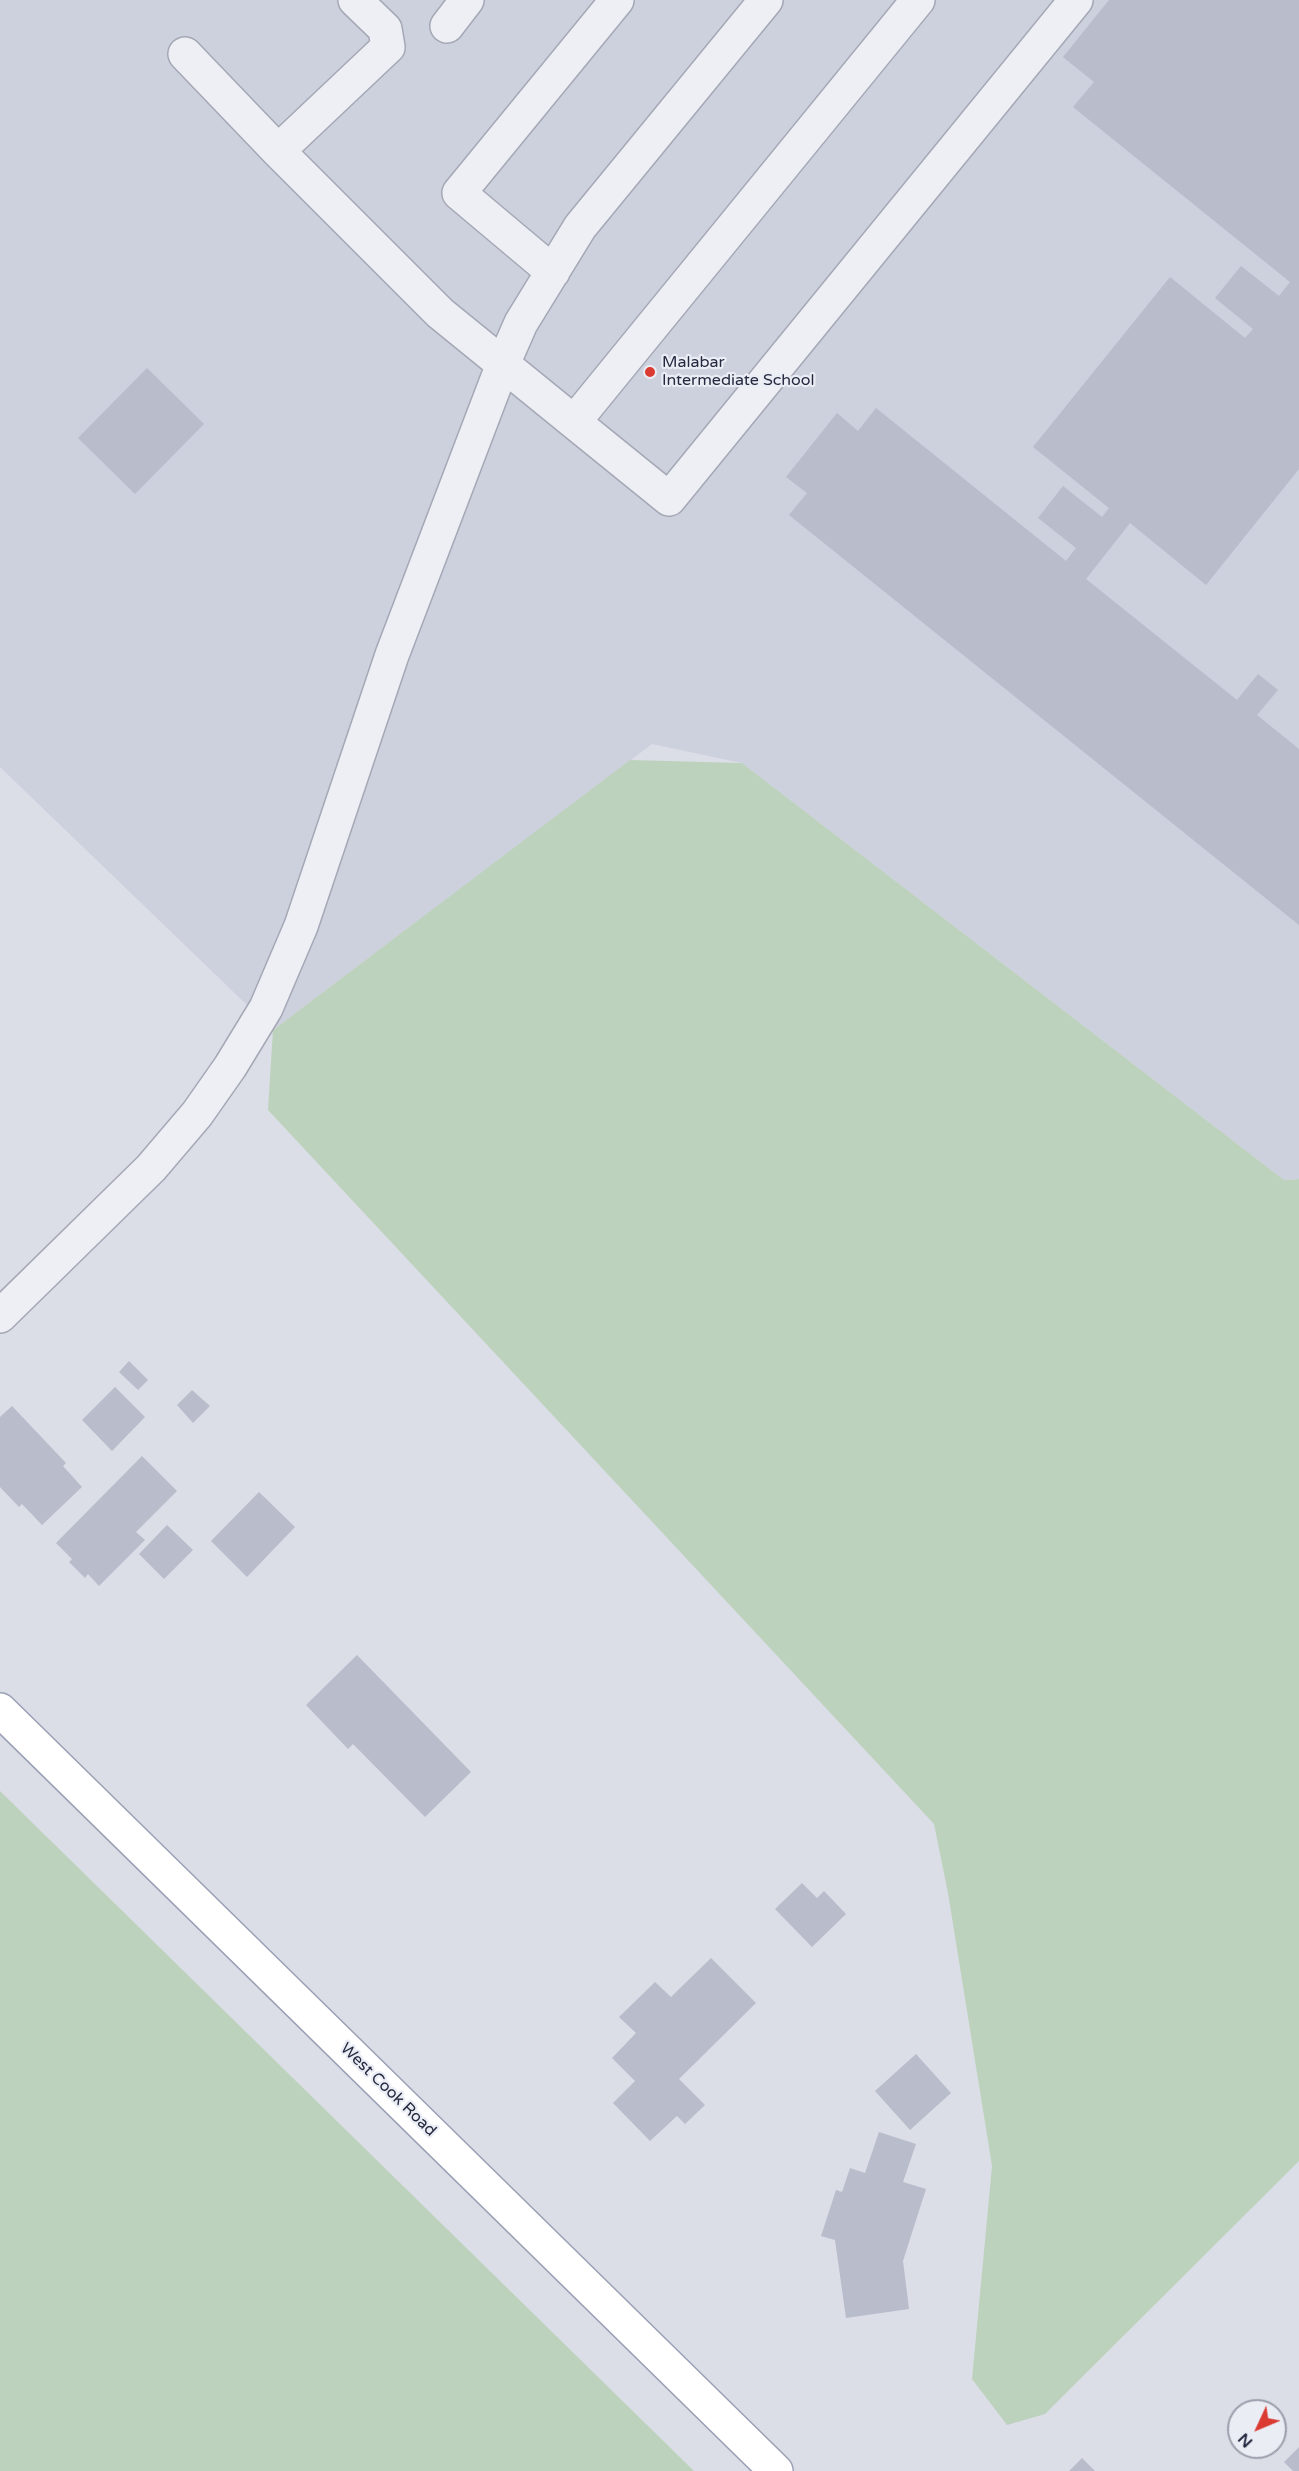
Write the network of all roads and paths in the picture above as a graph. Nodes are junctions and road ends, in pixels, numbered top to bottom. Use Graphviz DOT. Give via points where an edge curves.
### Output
graph roads {
  1 [pos="355,0"];
  2 [pos="468,0"];
  3 [pos="617,0"];
  4 [pos="765,0"];
  5 [pos="918,0"];
  6 [pos="1076,0"];
  7 [pos="447,27"];
  8 [pos="185,54"];
  9 [pos="278,151"];
  10 [pos="553,272"];
  11 [pos="503,364"];
  12 [pos="574,422"];
  13 [pos="0,1316"];
  14 [pos="0,1710"];
  15 [pos="776,2471"];
  1 -- 9 [label="lane" via="385,29 388,47"];
  2 -- 7 [label="lane"];
  3 -- 10 [label="lane" via="459,193"];
  4 -- 10 [label="lane" via="580,227"];
  5 -- 12 [label="lane"];
  6 -- 12 [label="lane" via="669,499"];
  8 -- 9 [label="lane"];
  9 -- 11 [label="lane" via="440,313"];
  10 -- 11 [label="lane" via="521,323"];
  11 -- 12 [label="lane"];
  11 -- 13 [label="lane" via="392,655 301,926 266,1008 197,1114 151,1168"];
  14 -- 15 [label="main road, West Cook Road"];
}
